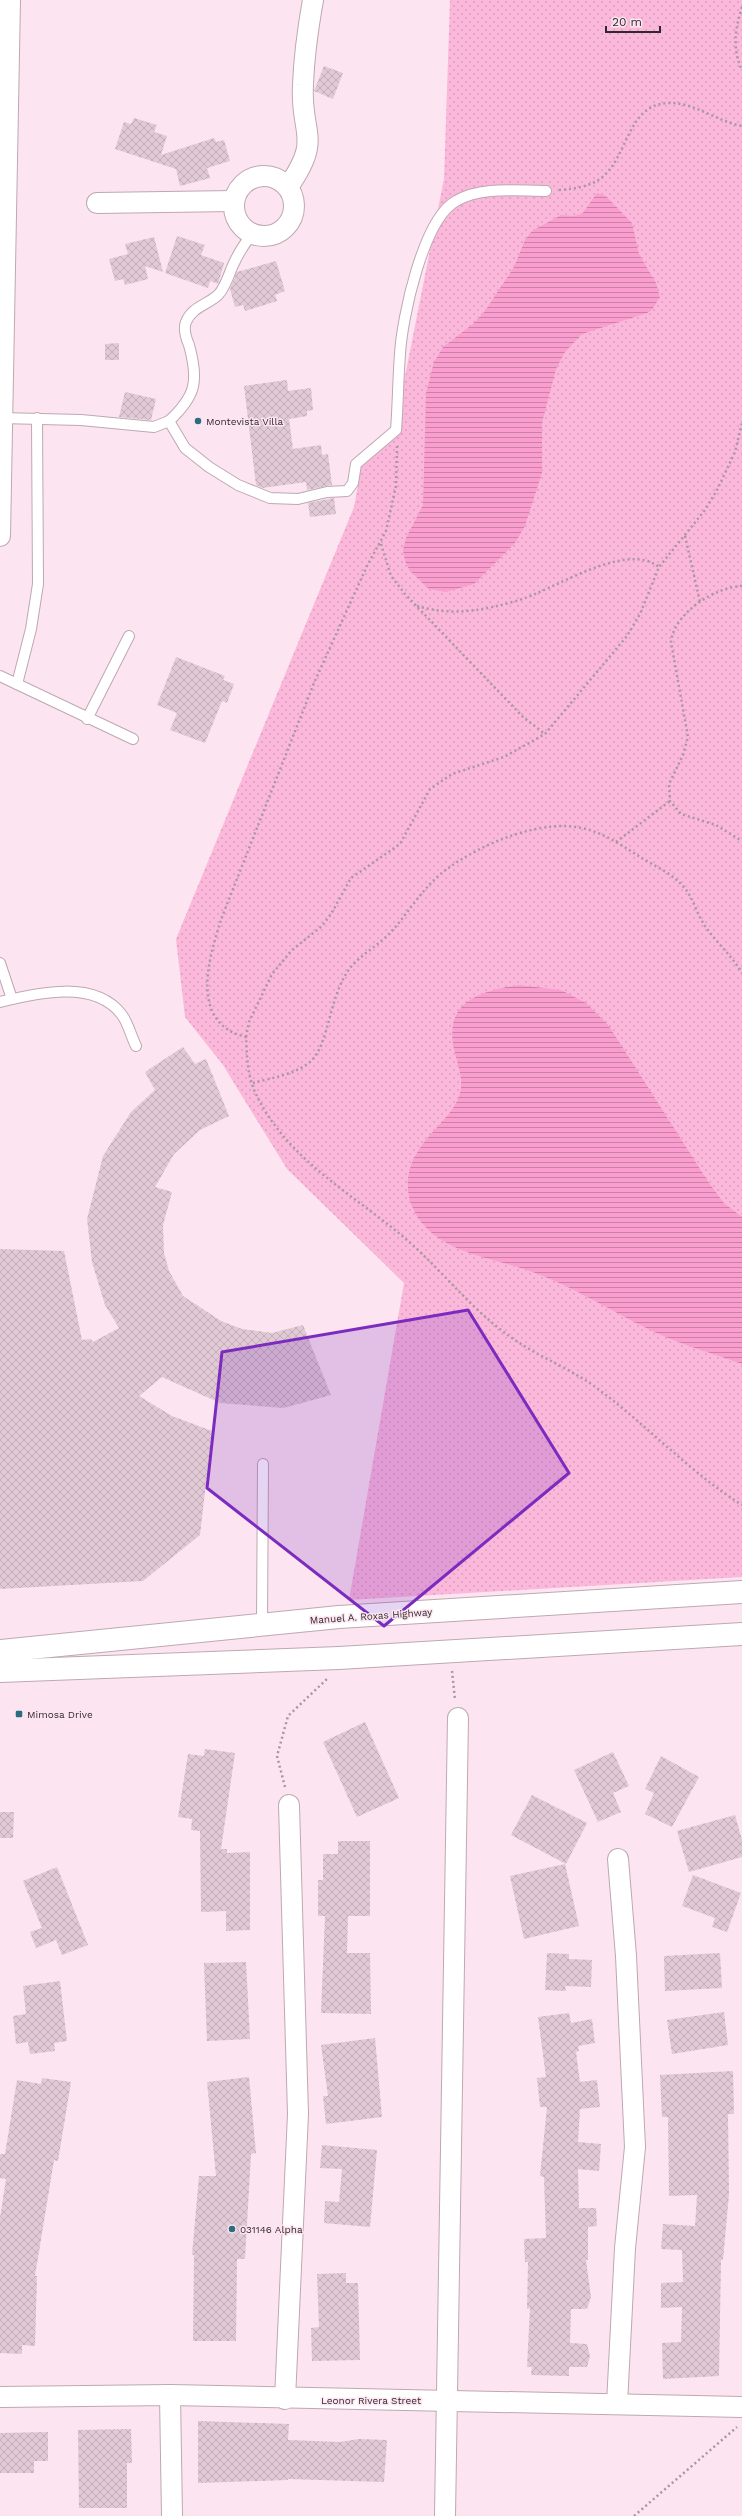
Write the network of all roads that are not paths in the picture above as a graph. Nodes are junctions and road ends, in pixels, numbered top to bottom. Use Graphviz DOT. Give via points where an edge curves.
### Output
graph roads {
  1 [pos="313,0"];
  2 [pos="7,7"];
  3 [pos="288,187"];
  4 [pos="546,191"];
  5 [pos="234,201"];
  6 [pos="97,203"];
  7 [pos="252,234"];
  8 [pos="1,418"];
  9 [pos="37,418"];
  10 [pos="169,421"];
  11 [pos="0,536"];
  12 [pos="129,636"];
  13 [pos="0,676"];
  14 [pos="17,684"];
  15 [pos="87,719"];
  16 [pos="133,739"];
  17 [pos="0,963"];
  18 [pos="12,999"];
  19 [pos="0,1002"];
  20 [pos="136,1046"];
  21 [pos="263,1464"];
  22 [pos="742,1592"];
  23 [pos="262,1624"];
  24 [pos="742,1634"];
  25 [pos="0,1651"];
  26 [pos="0,1671"];
  27 [pos="458,1718"];
  28 [pos="289,1805"];
  29 [pos="618,1859"];
  30 [pos="170,2395"];
  31 [pos="0,2397"];
  32 [pos="285,2400"];
  33 [pos="446,2400"];
  34 [pos="617,2404"];
  35 [pos="742,2407"];
  36 [pos="172,2516"];
  37 [pos="445,2516"];
  1 -- 3 [label="street" via="303,86 309,148 300,169"];
  2 -- 8 [label="street"];
  3 -- 5 [label="street" via="281,180 261,175 243,183"];
  3 -- 7 [label="street" via="295,205 288,225 272,236"];
  4 -- 10 [label="lane" via="479,193 456,200 443,211 430,233 410,294 400,355 396,430 356,464 353,483 347,491 282,500 270,498 238,485 209,467 185,448"];
  5 -- 6 [label="street"];
  5 -- 7 [label="street" via="237,221 243,229"];
  7 -- 10 [label="lane" via="241,250 220,293 197,308 186,323 185,335 195,375 193,389 185,406"];
  8 -- 9 [label="lane"];
  8 -- 11 [label="street"];
  9 -- 10 [label="lane" via="154,428"];
  9 -- 14 [label="lane" via="38,584 31,629"];
  12 -- 15 [label="lane"];
  13 -- 14 [label="lane"];
  14 -- 15 [label="lane"];
  15 -- 16 [label="lane"];
  17 -- 18 [label="lane"];
  18 -- 19 [label="lane"];
  18 -- 20 [label="lane" via="53,993 90,994 107,1000 122,1015"];
  21 -- 23 [label="lane"];
  22 -- 23 [label="main road, Manuel A. Roxas Highway"];
  23 -- 25 [label="main road, Manuel A. Roxas Highway"];
  24 -- 26 [label="main road" via="339,1658"];
  27 -- 33 [label="street"];
  28 -- 32 [label="street" via="298,2114"];
  29 -- 34 [label="street" via="626,1956 635,2147 625,2248"];
  30 -- 31 [label="street, Leonor Rivera Street"];
  30 -- 32 [label="street, Leonor Rivera Street"];
  30 -- 36 [label="street"];
  32 -- 33 [label="street, Leonor Rivera Street"];
  33 -- 34 [label="street, Leonor Rivera Street"];
  33 -- 37 [label="street"];
  34 -- 35 [label="street, Leonor Rivera Street"];
}
